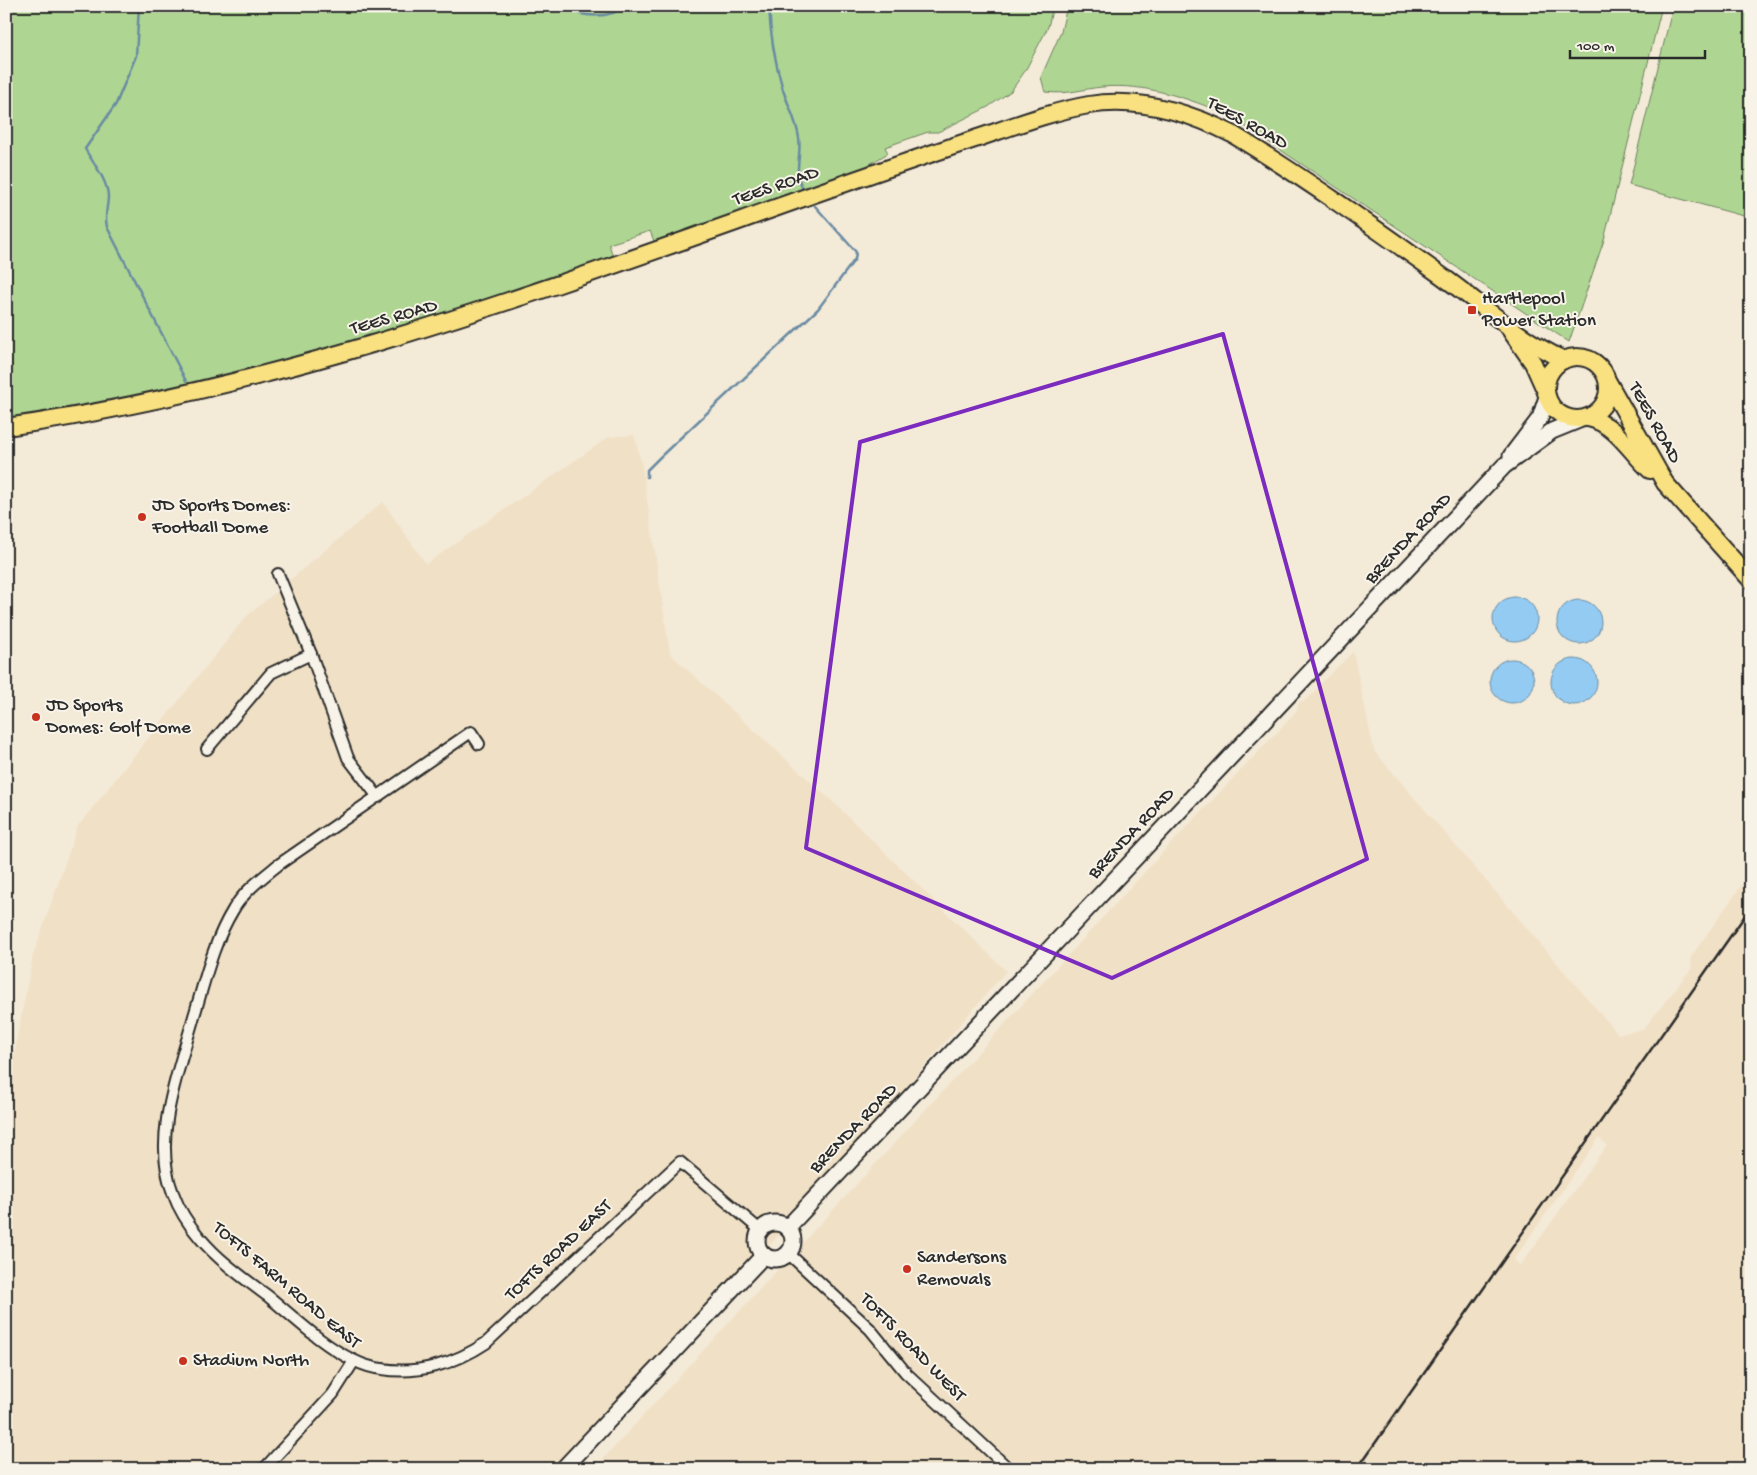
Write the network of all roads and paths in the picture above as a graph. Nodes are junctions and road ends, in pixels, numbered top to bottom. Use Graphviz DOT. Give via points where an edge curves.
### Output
graph roads {
  1 [pos="1508,328"];
  2 [pos="1564,360"];
  3 [pos="1608,382"];
  4 [pos="1547,395"];
  5 [pos="1584,419"];
  6 [pos="6,427"];
  7 [pos="1504,466"];
  8 [pos="1665,483"];
  9 [pos="278,574"];
  10 [pos="1751,580"];
  11 [pos="311,654"];
  12 [pos="479,744"];
  13 [pos="207,749"];
  14 [pos="378,797"];
  15 [pos="787,1228"];
  16 [pos="760,1230"];
  17 [pos="788,1253"];
  18 [pos="764,1255"];
  19 [pos="354,1361"];
  20 [pos="264,1469"];
  21 [pos="563,1469"];
  22 [pos="1009,1469"];
  1 -- 2 [label="main road, TEES ROAD"];
  1 -- 4 [label="main road, TEES ROAD" via="1533,363"];
  1 -- 6 [label="main road, TEES ROAD" via="1448,280 1232,134 1209,122 1168,109 1106,103 1056,113 966,142 498,306 396,338 216,386"];
  2 -- 3 [label="main road" via="1575,357 1594,361"];
  2 -- 4 [label="main road" via="1554,367 1547,379"];
  3 -- 5 [label="main road" via="1603,407"];
  3 -- 8 [label="main road, TEES ROAD"];
  4 -- 5 [label="main road" via="1556,411 1566,417"];
  4 -- 7 [label="main road, BRENDA ROAD" via="1540,418"];
  5 -- 7 [label="main road, BRENDA ROAD" via="1552,431"];
  5 -- 8 [label="main road, TEES ROAD" via="1599,421 1611,428"];
  7 -- 15 [label="main road, BRENDA ROAD"];
  8 -- 10 [label="main road, TEES ROAD"];
  9 -- 11 [label="street"];
  11 -- 13 [label="street" via="271,673"];
  11 -- 14 [label="street" via="348,758"];
  12 -- 14 [label="street, TOFTS FARM ROAD EAST" via="471,732"];
  14 -- 19 [label="street, TOFTS FARM ROAD EAST" via="278,865 259,880 234,908 220,934 208,970 172,1096 165,1142 165,1163 172,1192 183,1216 200,1239 314,1334"];
  15 -- 16 [label="main road" via="772,1223"];
  15 -- 17 [label="main road" via="792,1245"];
  16 -- 18 [label="main road" via="758,1248"];
  16 -- 19 [label="street, TOFTS ROAD EAST" via="680,1162 491,1338 470,1353 438,1365 403,1371"];
  17 -- 18 [label="main road" via="773,1259"];
  17 -- 22 [label="street, TOFTS ROAD WEST" via="870,1329 906,1373"];
  18 -- 21 [label="main road"];
  19 -- 20 [label="street, TOFTS FARM ROAD EAST" via="333,1394"];
}
